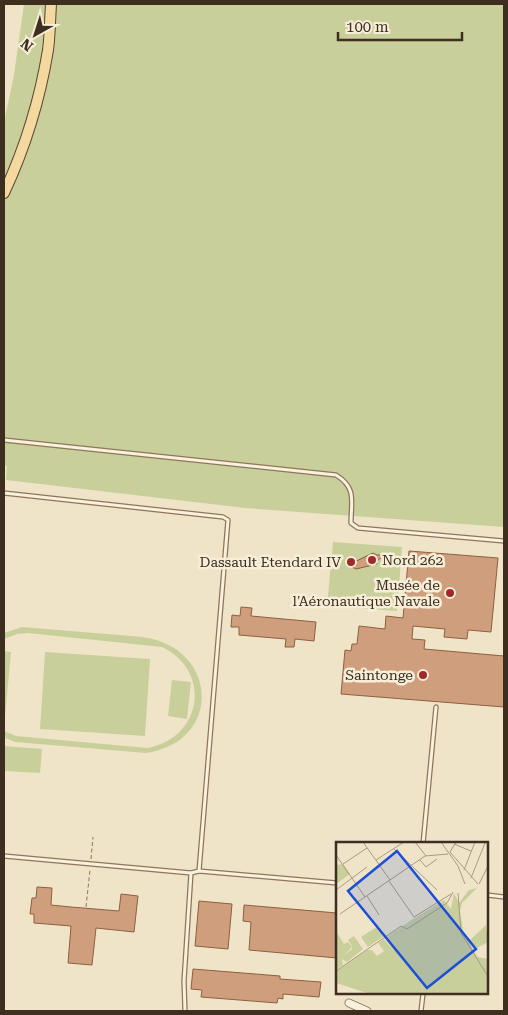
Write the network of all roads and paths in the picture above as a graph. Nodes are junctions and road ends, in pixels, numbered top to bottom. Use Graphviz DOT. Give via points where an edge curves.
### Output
graph roads {
  1 [pos="51,4"];
  2 [pos="4,193"];
  3 [pos="4,440"];
  4 [pos="4,493"];
  5 [pos="504,540"];
  6 [pos="436,707"];
  7 [pos="93,837"];
  8 [pos="423,842"];
  9 [pos="4,856"];
  10 [pos="90,864"];
  11 [pos="199,872"];
  12 [pos="191,873"];
  13 [pos="336,883"];
  14 [pos="488,895"];
  15 [pos="504,897"];
  16 [pos="86,907"];
  17 [pos="423,995"];
  18 [pos="349,1003"];
  19 [pos="185,1011"];
  20 [pos="367,1011"];
  21 [pos="421,1011"];
  1 -- 2 [label="main road" via="41,87"];
  3 -- 5 [label="lane" via="336,474 346,481 351,490 351,523 358,528"];
  4 -- 11 [label="lane" via="228,520"];
  6 -- 8 [label="lane"];
  7 -- 10 [label="path"];
  9 -- 10 [label="lane"];
  10 -- 12 [label="lane"];
  10 -- 16 [label="path"];
  11 -- 12 [label="lane"];
  11 -- 13 [label="lane"];
  12 -- 19 [label="lane"];
  14 -- 15 [label="lane"];
  17 -- 21 [label="lane"];
  18 -- 20 [label="street"];
}
